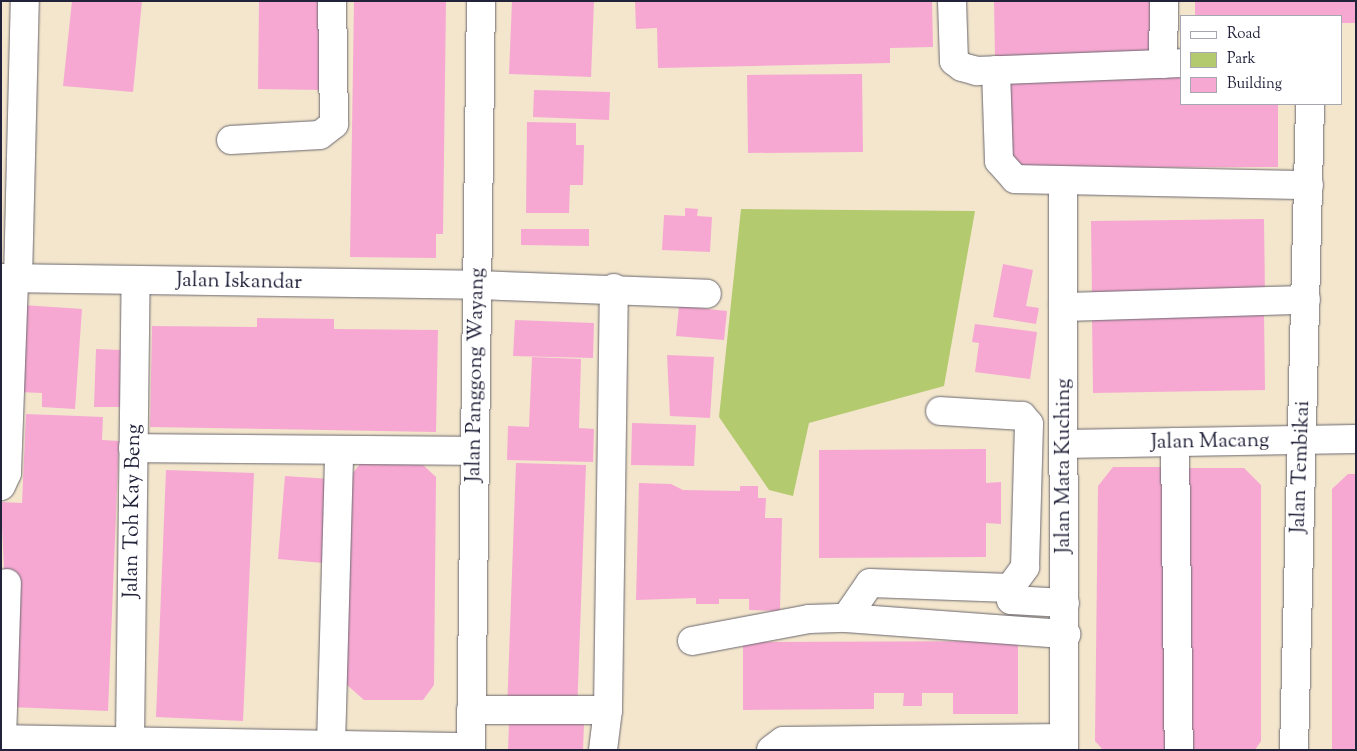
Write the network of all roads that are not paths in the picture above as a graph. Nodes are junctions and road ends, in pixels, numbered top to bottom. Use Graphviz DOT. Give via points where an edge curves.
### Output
graph roads {
  1 [pos="25,1"];
  2 [pos="332,1"];
  3 [pos="481,1"];
  4 [pos="952,1"];
  5 [pos="1164,1"];
  6 [pos="1172,63"];
  7 [pos="996,70"];
  8 [pos="1310,105"];
  9 [pos="231,140"];
  10 [pos="1063,183"];
  11 [pos="1309,185"];
  12 [pos="11,278"];
  13 [pos="136,280"];
  14 [pos="477,285"];
  15 [pos="614,288"];
  16 [pos="707,294"];
  17 [pos="1306,300"];
  18 [pos="1063,306"];
  19 [pos="940,410"];
  20 [pos="1356,439"];
  21 [pos="1302,440"];
  22 [pos="1175,442"];
  23 [pos="1064,444"];
  24 [pos="133,448"];
  25 [pos="339,450"];
  26 [pos="475,451"];
  27 [pos="1,486"];
  28 [pos="7,583"];
  29 [pos="1010,588"];
  30 [pos="1065,603"];
  31 [pos="846,618"];
  32 [pos="1066,634"];
  33 [pos="692,641"];
  34 [pos="471,710"];
  35 [pos="608,710"];
  36 [pos="2,739"];
  37 [pos="130,741"];
  38 [pos="331,744"];
  39 [pos="1064,744"];
  40 [pos="290,747"];
  41 [pos="471,748"];
  42 [pos="603,750"];
  43 [pos="771,750"];
  44 [pos="1179,750"];
  45 [pos="1294,750"];
  1 -- 12 [label="street"];
  2 -- 9 [label="street" via="334,124 320,135"];
  3 -- 14 [label="street, Jalan Panggong Wayang"];
  4 -- 7 [label="street" via="954,61 977,71"];
  5 -- 6 [label="street"];
  6 -- 7 [label="street"];
  7 -- 10 [label="street" via="996,126 1005,172 1015,179"];
  8 -- 11 [label="street, Jalan Tembikai"];
  10 -- 11 [label="street"];
  10 -- 18 [label="street, Jalan Mata Kuching"];
  11 -- 17 [label="street, Jalan Tembikai"];
  12 -- 13 [label="street, Jalan Iskandar"];
  12 -- 27 [label="street" via="7,473"];
  13 -- 14 [label="street, Jalan Iskandar"];
  13 -- 24 [label="street, Jalan Toh Kay Beng"];
  14 -- 15 [label="street, Jalan Iskandar"];
  14 -- 26 [label="street, Jalan Panggong Wayang"];
  15 -- 16 [label="street, Jalan Iskandar"];
  15 -- 35 [label="street"];
  17 -- 18 [label="street"];
  17 -- 21 [label="street, Jalan Tembikai"];
  18 -- 23 [label="street, Jalan Mata Kuching"];
  19 -- 29 [label="street" via="1022,416 1029,424 1025,567"];
  20 -- 21 [label="street, Jalan Macang"];
  21 -- 22 [label="street, Jalan Macang"];
  21 -- 45 [label="street, Jalan Tembikai"];
  22 -- 23 [label="street, Jalan Macang"];
  22 -- 44 [label="street"];
  23 -- 30 [label="street, Jalan Mata Kuching"];
  24 -- 25 [label="street"];
  24 -- 37 [label="street, Jalan Toh Kay Beng"];
  25 -- 26 [label="street"];
  25 -- 38 [label="street"];
  26 -- 34 [label="street, Jalan Panggong Wayang"];
  28 -- 36 [label="street"];
  29 -- 30 [label="street" via="1011,600"];
  29 -- 31 [label="street" via="870,583"];
  30 -- 32 [label="street, Jalan Mata Kuching"];
  31 -- 32 [label="street"];
  31 -- 33 [label="street" via="809,619"];
  32 -- 39 [label="street, Jalan Mata Kuching"];
  34 -- 35 [label="street"];
  34 -- 41 [label="street, Jalan Panggong Wayang"];
  35 -- 42 [label="street"];
  36 -- 37 [label="street"];
  37 -- 40 [label="street"];
  38 -- 40 [label="street"];
  38 -- 41 [label="street"];
  39 -- 43 [label="street" via="783,741"];
}
